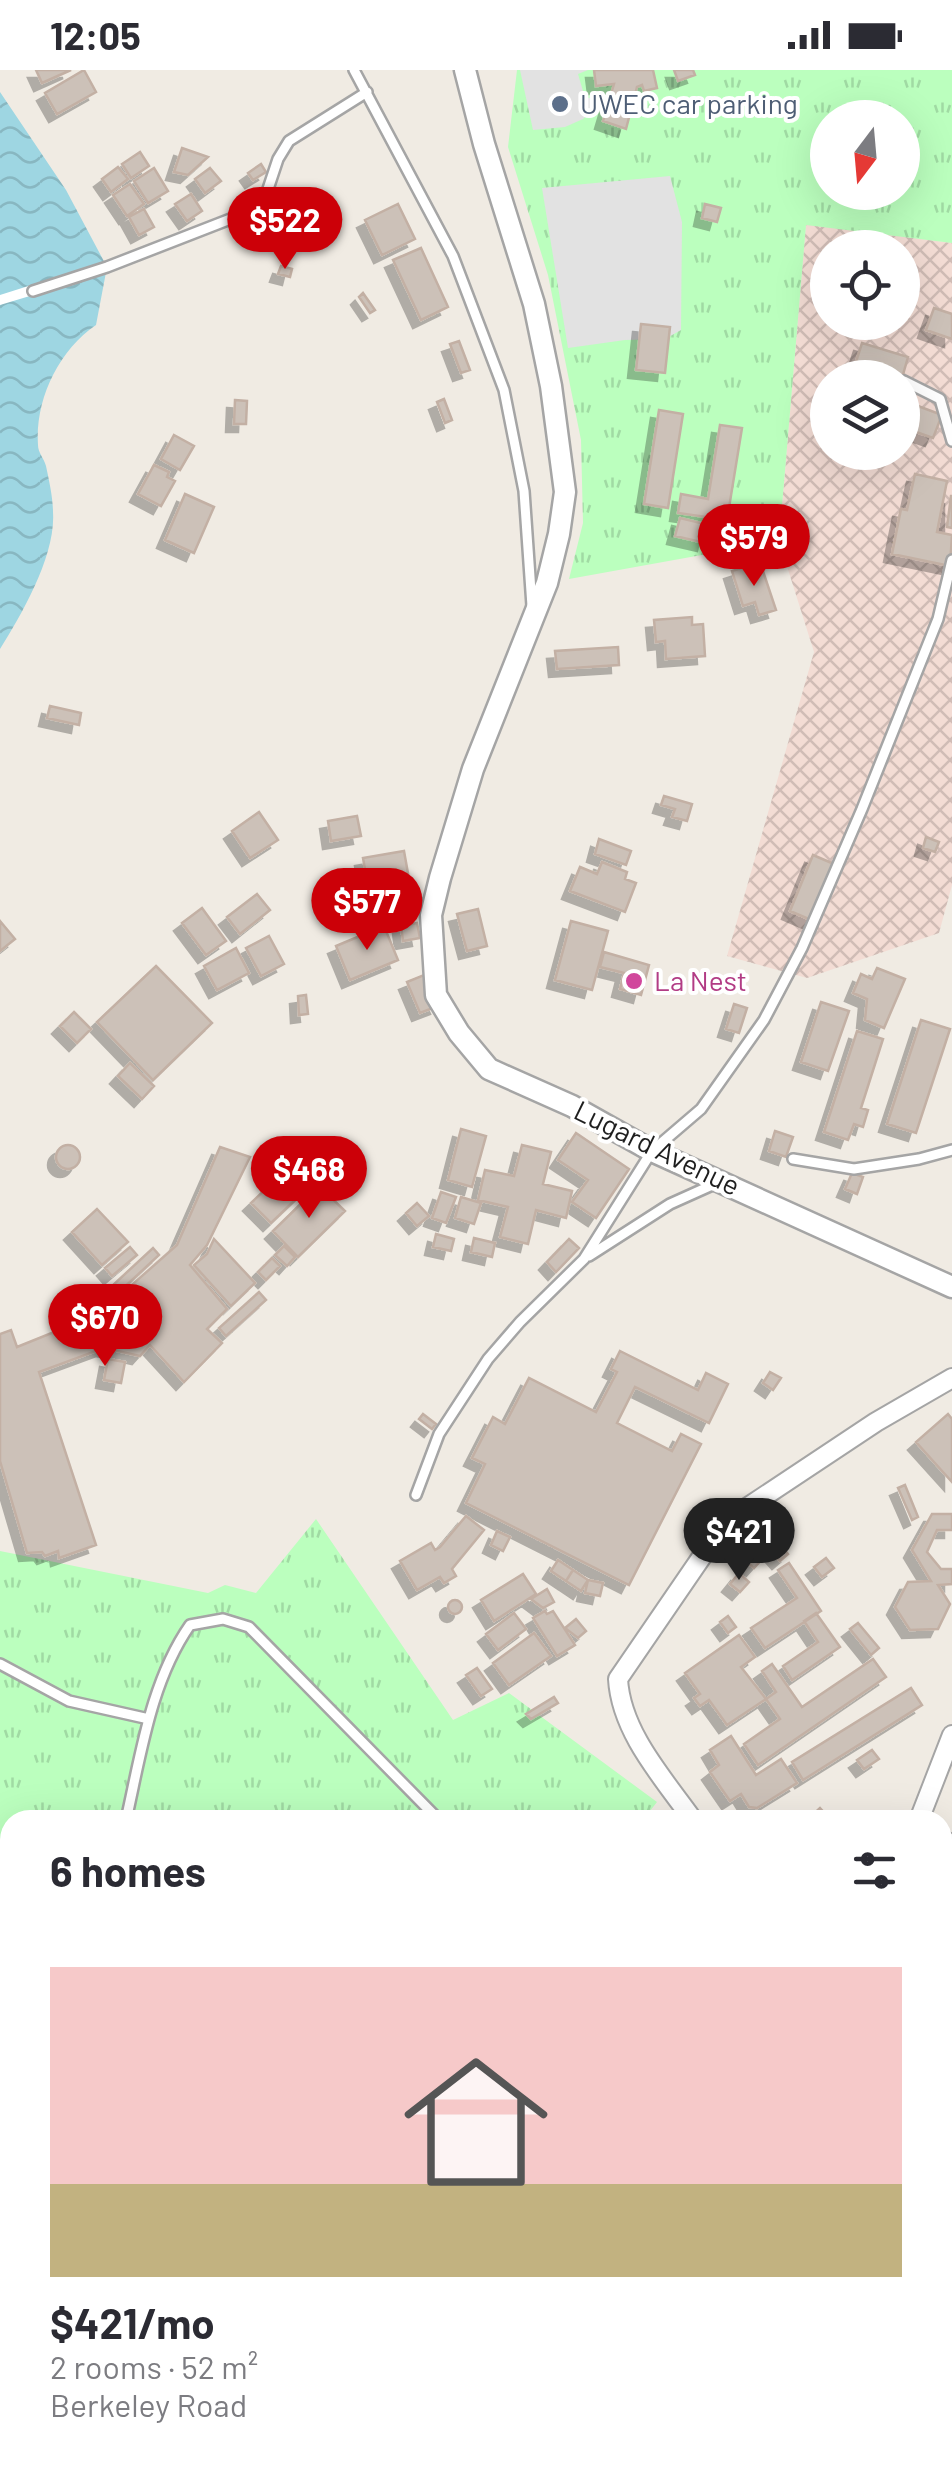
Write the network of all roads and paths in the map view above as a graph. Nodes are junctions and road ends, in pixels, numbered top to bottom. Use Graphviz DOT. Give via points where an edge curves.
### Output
graph roads {
  1 [pos="354,70"];
  2 [pos="465,70"];
  3 [pos="367,92"];
  4 [pos="33,291"];
  5 [pos="920,389"];
  6 [pos="952,442"];
  7 [pos="952,560"];
  8 [pos="532,619"];
  9 [pos="952,1150"];
  10 [pos="652,1152"];
  11 [pos="793,1159"];
  12 [pos="721,1181"];
  13 [pos="584,1259"];
  14 [pos="952,1288"];
  15 [pos="952,1378"];
  16 [pos="416,1495"];
  17 [pos="0,1664"];
  18 [pos="149,1719"];
  19 [pos="952,1735"];
  20 [pos="128,1810"];
  21 [pos="429,1810"];
  22 [pos="686,1810"];
  23 [pos="923,1810"];
  1 -- 3 [label="lane"];
  2 -- 8 [label="street, Lugard Avenue" via="534,304 561,450 559,534"];
  3 -- 4 [label="lane" via="288,141 264,198 250,211"];
  3 -- 8 [label="lane" via="452,256 504,390 524,491"];
  5 -- 6 [label="lane" via="940,399"];
  7 -- 10 [label="lane" via="932,636 802,948 764,1020 700,1109"];
  8 -- 10 [label="street, Lugard Avenue" via="454,825 432,915 436,995 488,1069"];
  9 -- 11 [label="lane" via="854,1169"];
  10 -- 12 [label="street, Lugard Avenue"];
  10 -- 13 [label="lane"];
  12 -- 13 [label="lane" via="670,1204"];
  12 -- 14 [label="street, Lugard Avenue"];
  13 -- 16 [label="lane" via="488,1360 439,1434"];
  15 -- 22 [label="street" via="736,1515 618,1679 623,1710 643,1750"];
  17 -- 18 [label="lane" via="68,1701"];
  18 -- 20 [label="lane"];
  18 -- 21 [label="lane" via="170,1653 190,1625 224,1619 249,1626"];
  19 -- 23 [label="street"];
}
